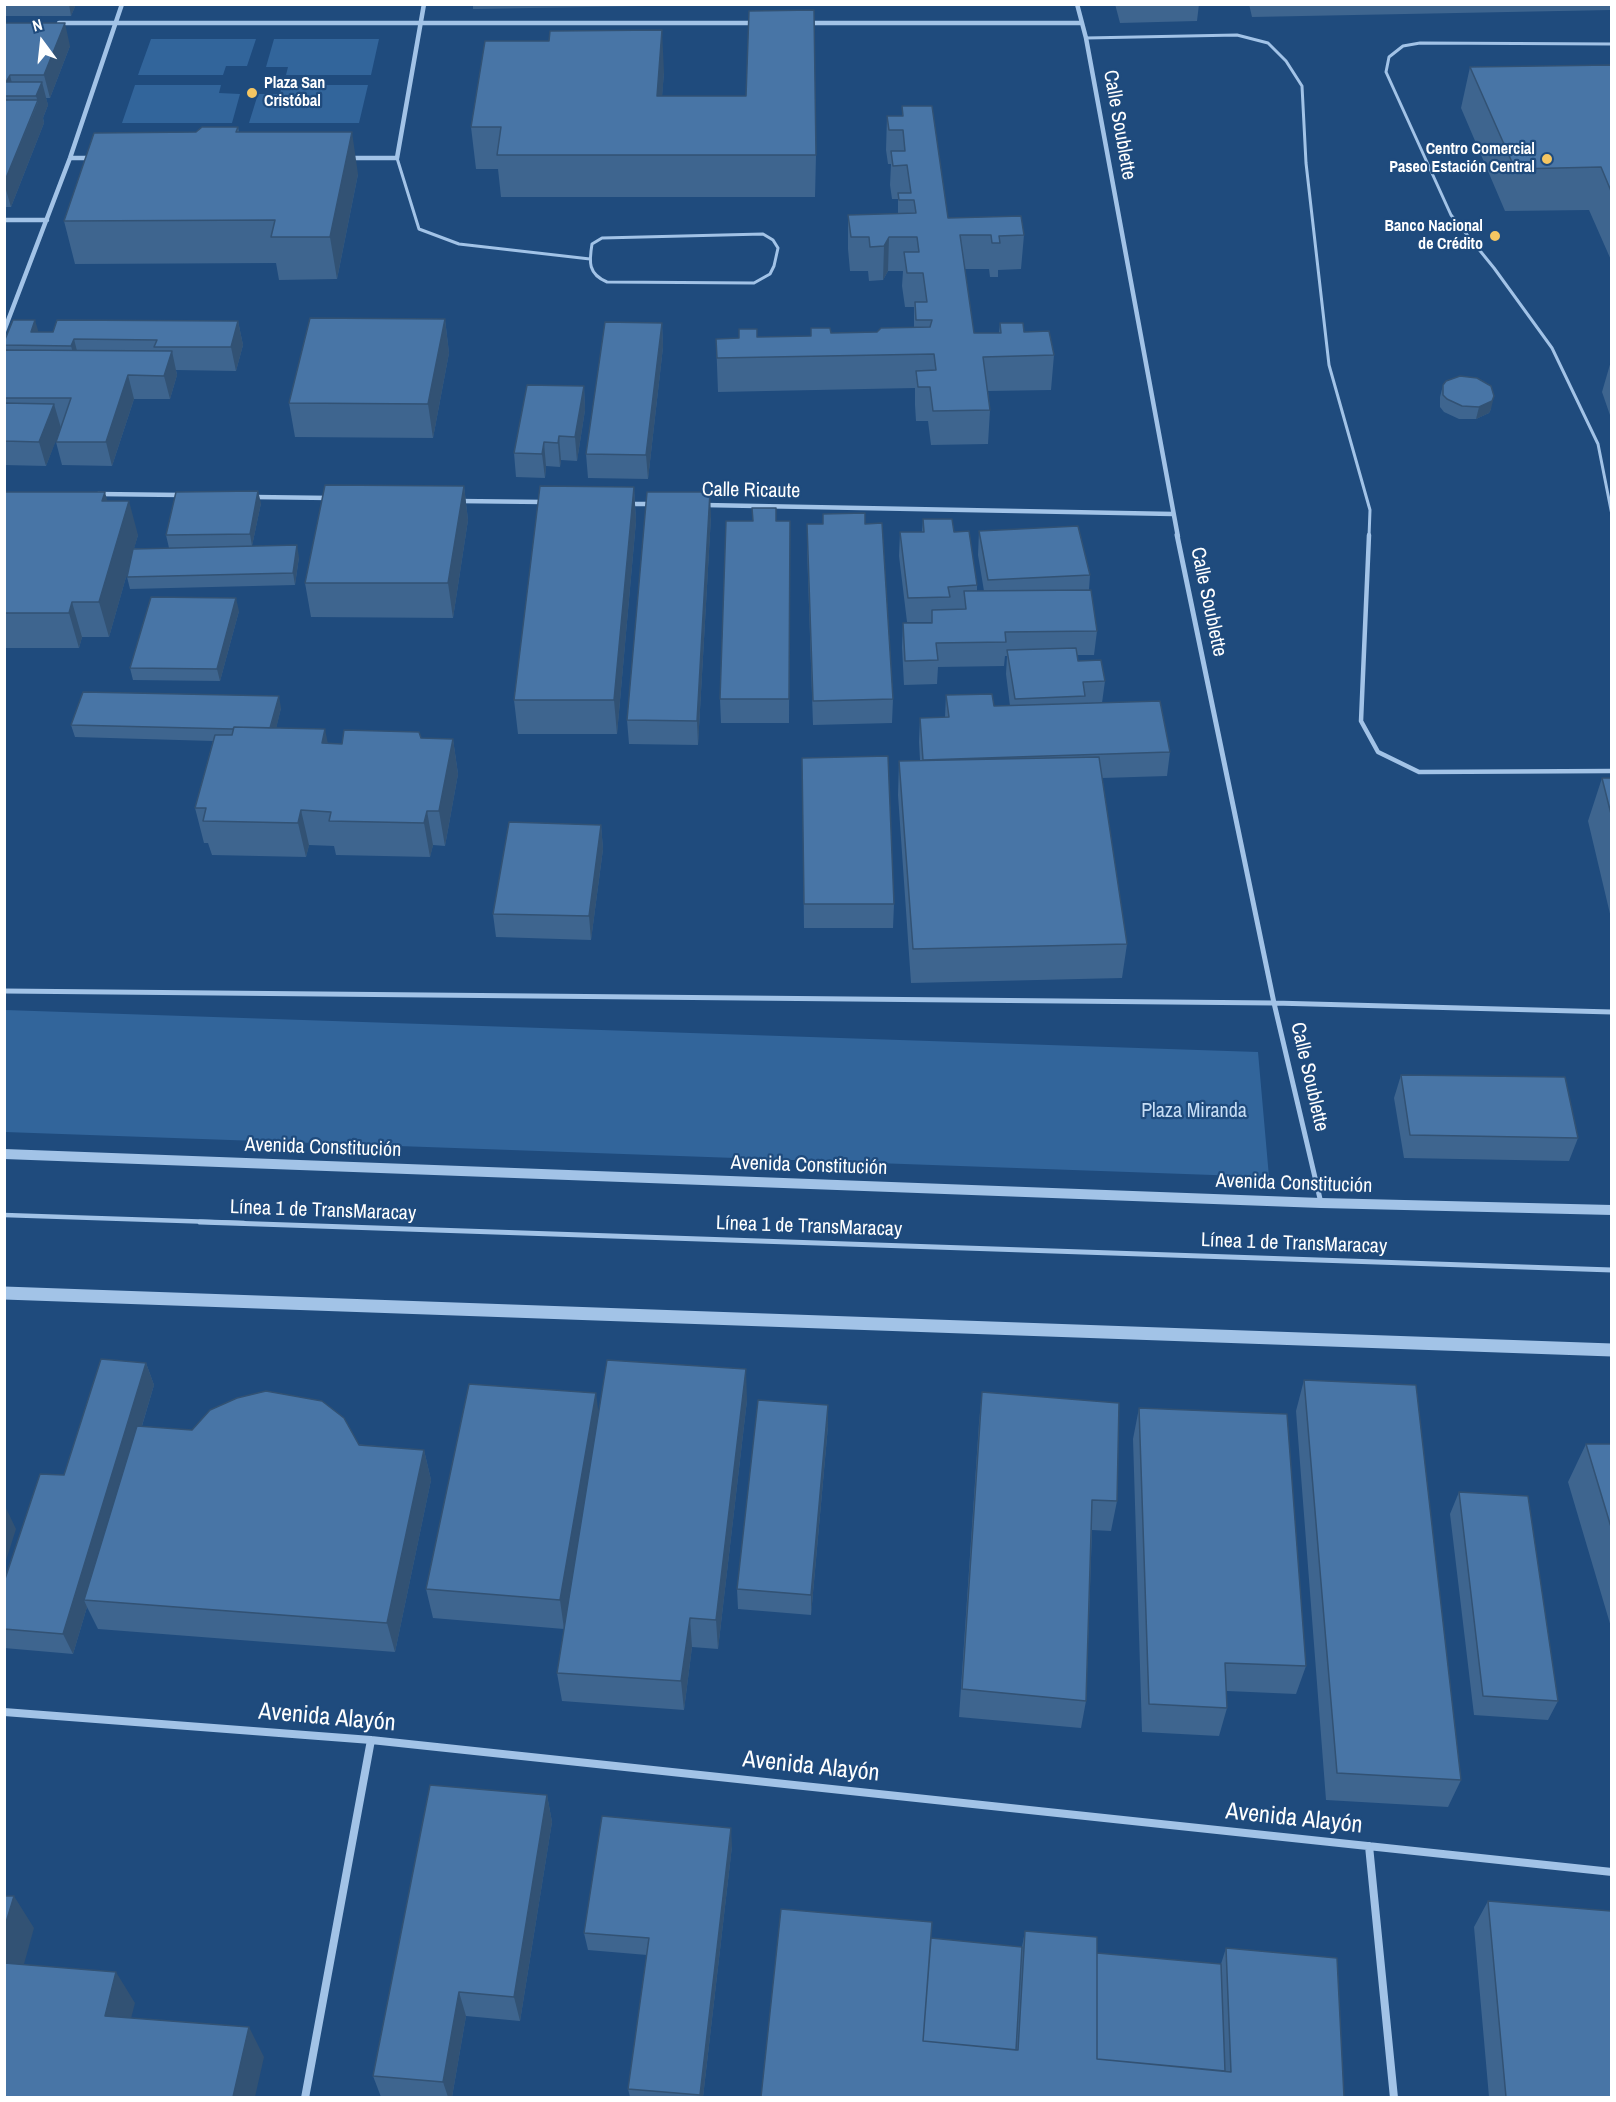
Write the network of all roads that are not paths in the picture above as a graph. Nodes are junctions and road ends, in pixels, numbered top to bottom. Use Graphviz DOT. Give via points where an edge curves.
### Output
graph roads {
  1 [pos="122,4"];
  2 [pos="424,4"];
  3 [pos="1077,4"];
  4 [pos="421,22"];
  5 [pos="49,23"];
  6 [pos="763,23"];
  7 [pos="798,23"];
  8 [pos="1081,23"];
  9 [pos="116,24"];
  10 [pos="1086,38"];
  11 [pos="1611,44"];
  12 [pos="70,158"];
  13 [pos="105,158"];
  14 [pos="338,158"];
  15 [pos="396,158"];
  16 [pos="4,220"];
  17 [pos="47,220"];
  18 [pos="590,259"];
  19 [pos="4,332"];
  20 [pos="88,494"];
  21 [pos="183,495"];
  22 [pos="243,496"];
  23 [pos="338,498"];
  24 [pos="446,500"];
  25 [pos="553,502"];
  26 [pos="625,504"];
  27 [pos="660,504"];
  28 [pos="696,505"];
  29 [pos="1173,514"];
  30 [pos="1611,514"];
  31 [pos="1611,771"];
  32 [pos="4,992"];
  33 [pos="1275,1003"];
  34 [pos="1611,1012"];
  35 [pos="4,1154"];
  36 [pos="1321,1203"];
  37 [pos="1611,1210"];
  38 [pos="4,1215"];
  39 [pos="1611,1270"];
  40 [pos="4,1293"];
  41 [pos="1611,1350"];
  42 [pos="4,1712"];
  43 [pos="371,1740"];
  44 [pos="1370,1846"];
  45 [pos="1611,1872"];
  46 [pos="305,2097"];
  47 [pos="1394,2097"];
  1 -- 9 [label="street"];
  2 -- 4 [label="street"];
  3 -- 8 [label="street, Calle Soublette"];
  4 -- 6 [label="street"];
  4 -- 9 [label="street"];
  4 -- 15 [label="street"];
  5 -- 9 [label="street"];
  7 -- 8 [label="street"];
  8 -- 10 [label="street, Calle Soublette"];
  9 -- 12 [label="street"];
  10 -- 29 [label="street, Calle Soublette"];
  10 -- 31 [label="lane" via="1237,35 1268,43 1302,86 1306,163 1329,365 1370,510 1361,721 1378,752 1419,772"];
  11 -- 30 [label="lane" via="1420,43 1404,46 1389,57 1386,72 1451,215 1552,348 1598,444"];
  12 -- 13 [label="street"];
  12 -- 17 [label="street"];
  14 -- 15 [label="street"];
  15 -- 18 [label="lane" via="419,229 459,244"];
  16 -- 17 [label="street"];
  17 -- 19 [label="street"];
  18 -- 18 [label="lane" via="590,272 607,282 754,283 775,270 778,248 763,234 602,238 591,244"];
  20 -- 21 [label="street"];
  22 -- 23 [label="street"];
  24 -- 25 [label="street"];
  26 -- 27 [label="street"];
  28 -- 29 [label="street, Calle Ricaute"];
  29 -- 33 [label="street, Calle Soublette"];
  32 -- 33 [label="street"];
  33 -- 34 [label="street"];
  33 -- 36 [label="street, Calle Soublette"];
  35 -- 36 [label="street, Avenida Constitución"];
  36 -- 37 [label="street, Avenida Constitución"];
  38 -- 39 [label="lane, Línea 1 de TransMaracay"];
  40 -- 41 [label="street"];
  42 -- 43 [label="street, Avenida Alayón"];
  43 -- 44 [label="street, Avenida Alayón"];
  43 -- 46 [label="street"];
  44 -- 45 [label="street, Avenida Alayón"];
  44 -- 47 [label="street"];
}
